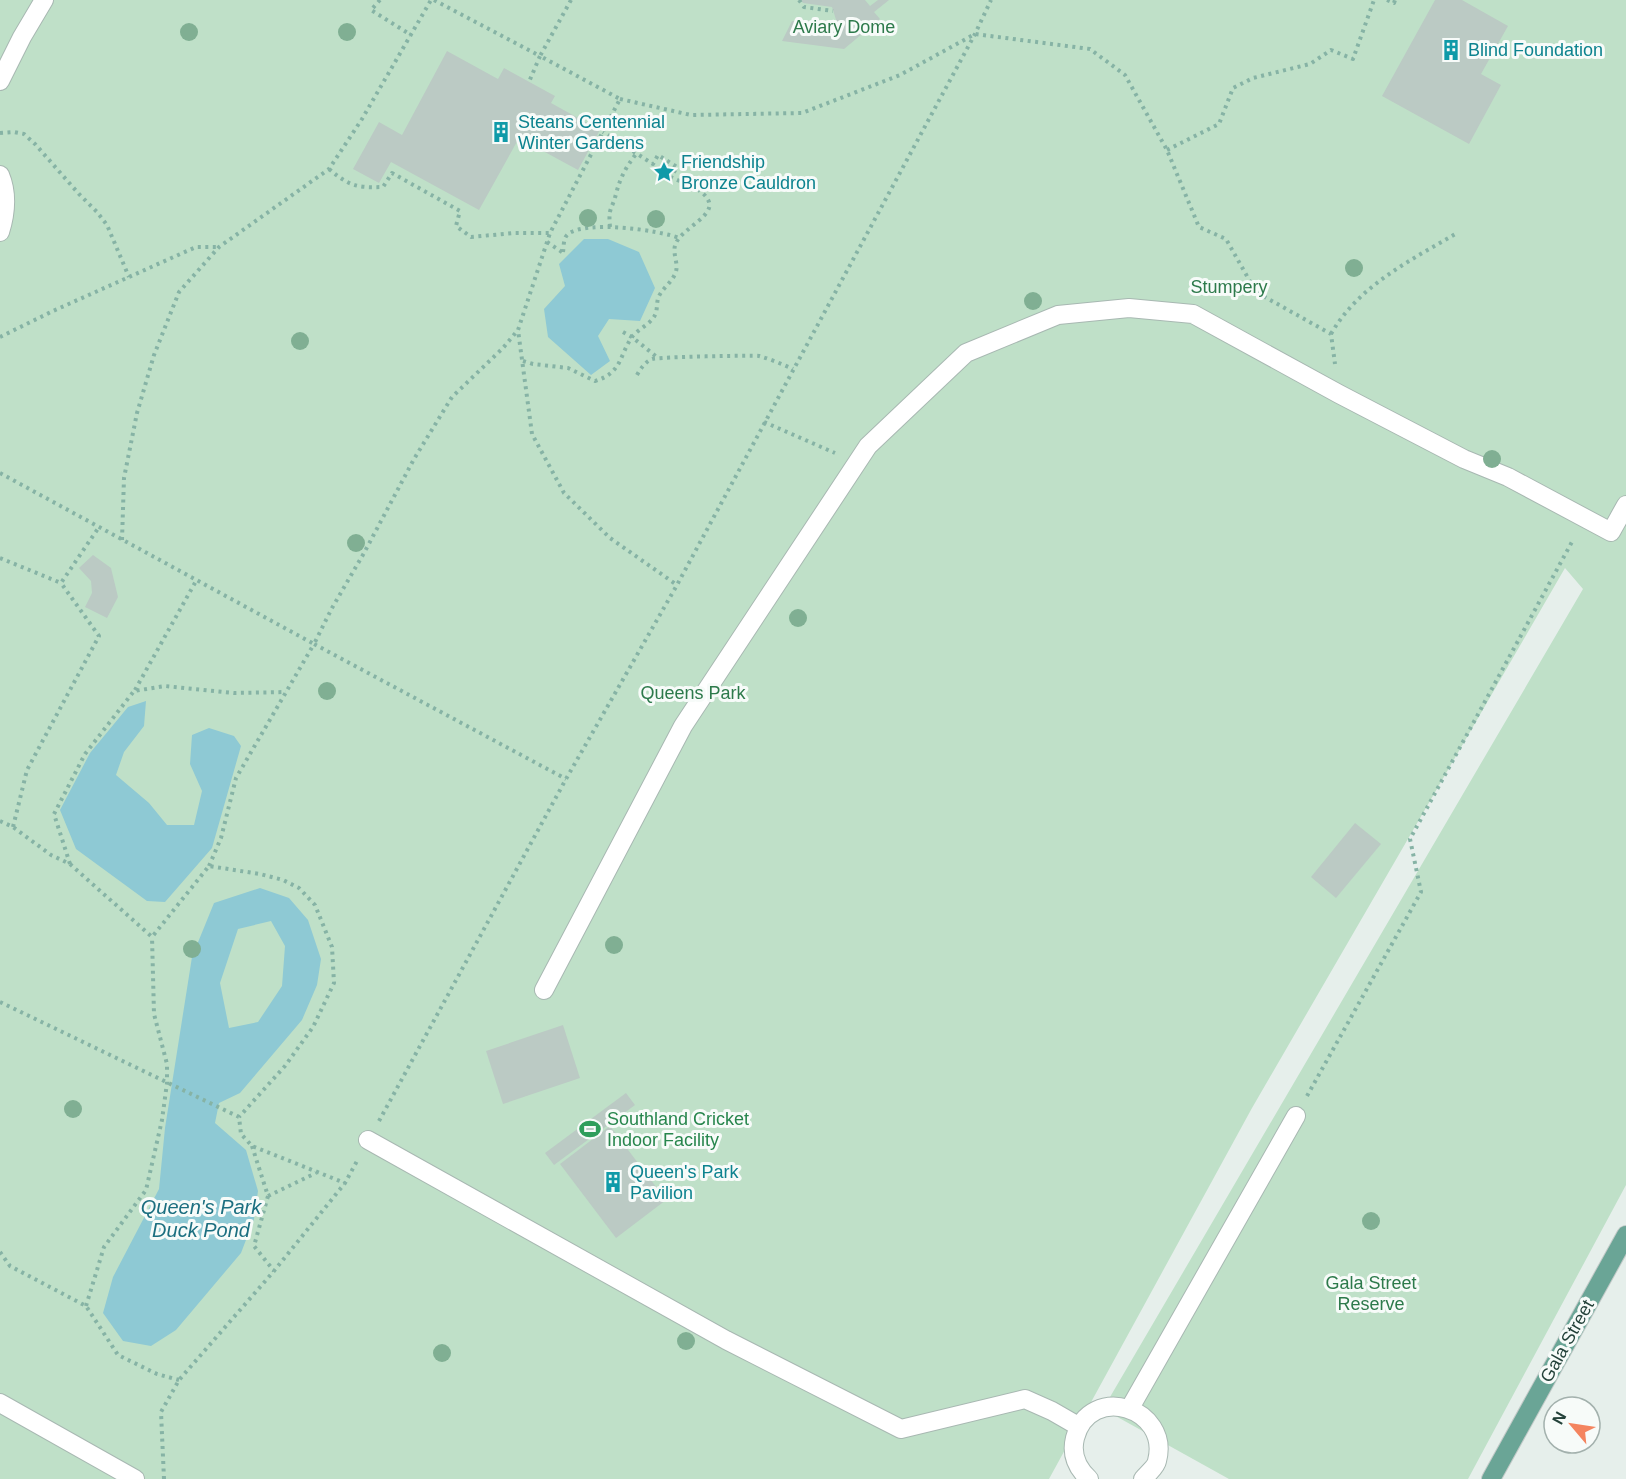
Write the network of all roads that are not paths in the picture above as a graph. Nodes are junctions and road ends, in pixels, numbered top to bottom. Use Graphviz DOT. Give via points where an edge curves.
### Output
graph roads {
  1 [pos="44,0"];
  2 [pos="0,81"];
  3 [pos="0,175"];
  4 [pos="0,232"];
  5 [pos="1626,504"];
  6 [pos="544,990"];
  7 [pos="1296,1116"];
  8 [pos="368,1140"];
  9 [pos="1626,1235"];
  10 [pos="0,1403"];
  11 [pos="1130,1408"];
  12 [pos="1078,1425"];
  13 [pos="135,1479"];
  14 [pos="1089,1479"];
  15 [pos="1143,1479"];
  16 [pos="1491,1479"];
  1 -- 2 [label="street"];
  3 -- 4 [label="street" via="5,211"];
  5 -- 6 [label="street" via="1611,532 1339,394 1193,314 1129,308 1058,315 966,352 868,446 857,462 683,726"];
  7 -- 11 [label="street"];
  8 -- 12 [label="street" via="726,1340 901,1429 1024,1399"];
  9 -- 16 [label="main road, Gala Street"];
  10 -- 13 [label="street"];
  11 -- 12 [label="street" via="1109,1406 1091,1412"];
  11 -- 15 [label="street" via="1146,1419 1158,1438 1157,1462"];
  12 -- 14 [label="street" via="1073,1446 1078,1469"];
}
